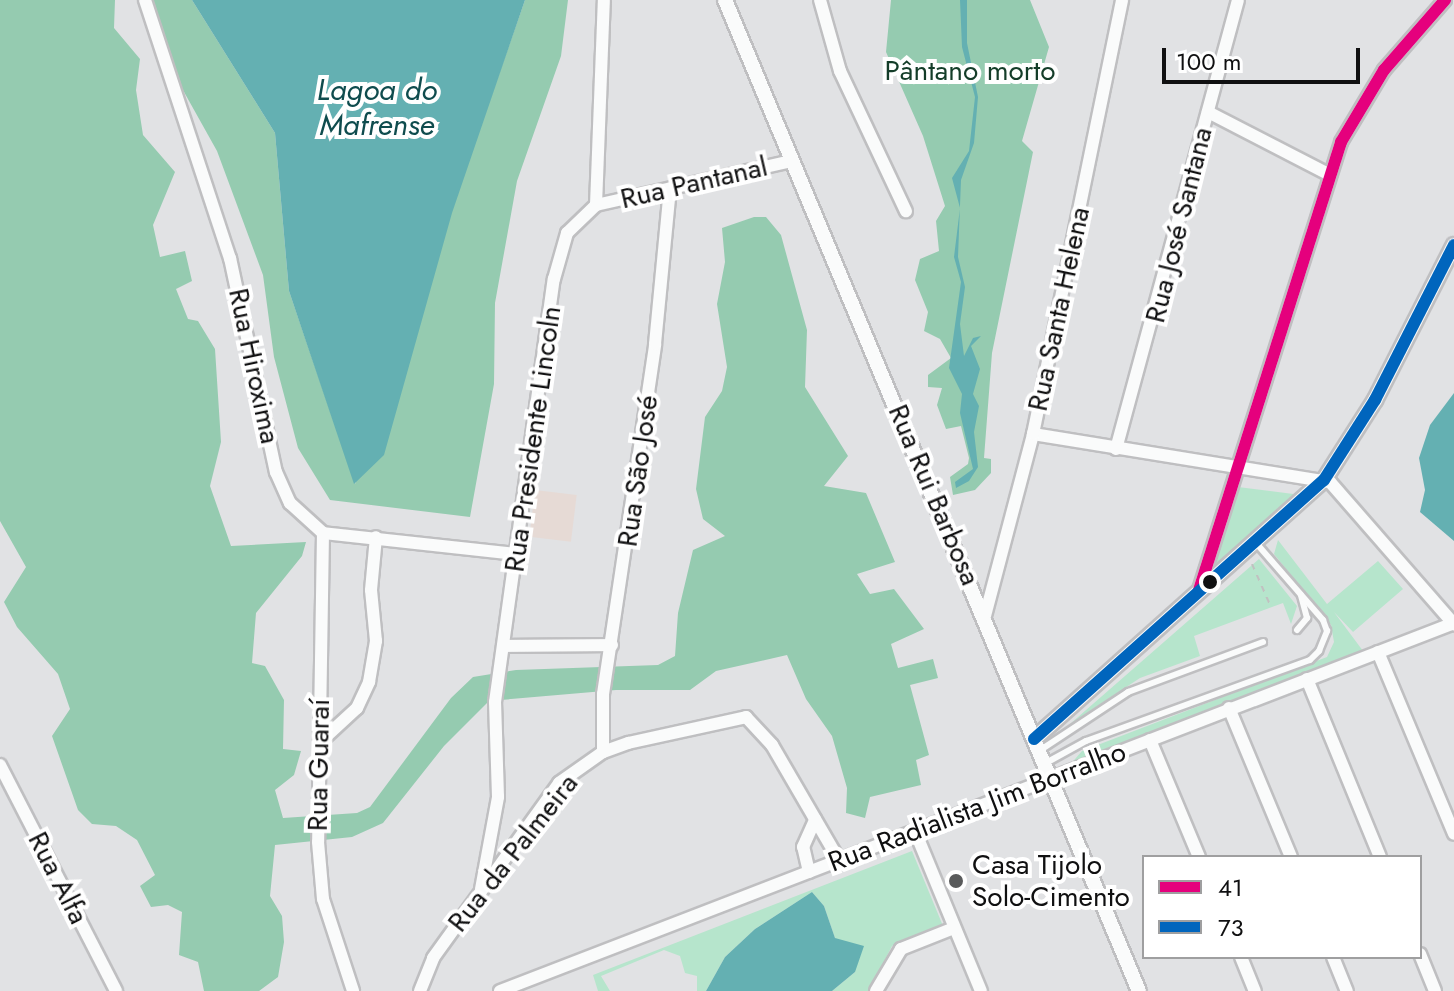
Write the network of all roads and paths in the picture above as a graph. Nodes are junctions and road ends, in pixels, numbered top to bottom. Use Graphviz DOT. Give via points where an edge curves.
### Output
graph roads {
  1 [pos="145,0"];
  2 [pos="604,0"];
  3 [pos="725,0"];
  4 [pos="820,0"];
  5 [pos="1122,0"];
  6 [pos="1238,0"];
  7 [pos="1445,0"];
  8 [pos="1208,112"];
  9 [pos="792,161"];
  10 [pos="1328,174"];
  11 [pos="670,189"];
  12 [pos="596,205"];
  13 [pos="906,211"];
  14 [pos="1454,245"];
  15 [pos="1033,434"];
  16 [pos="1116,449"];
  17 [pos="1236,467"];
  18 [pos="1324,480"];
  19 [pos="323,533"];
  20 [pos="376,537"];
  21 [pos="1251,547"];
  22 [pos="517,554"];
  23 [pos="1199,590"];
  24 [pos="1299,590"];
  25 [pos="1271,607"];
  26 [pos="985,616"];
  27 [pos="1454,623"];
  28 [pos="1297,630"];
  29 [pos="1263,642"];
  30 [pos="612,645"];
  31 [pos="503,646"];
  32 [pos="1378,652"];
  33 [pos="1307,679"];
  34 [pos="1229,708"];
  35 [pos="1054,728"];
  36 [pos="1150,740"];
  37 [pos="320,742"];
  38 [pos="1039,751"];
  39 [pos="603,752"];
  40 [pos="0,765"];
  41 [pos="1052,782"];
  42 [pos="5,784"];
  43 [pos="815,820"];
  44 [pos="915,831"];
  45 [pos="1454,834"];
  46 [pos="1198,855"];
  47 [pos="1290,855"];
  48 [pos="1379,855"];
  49 [pos="839,860"];
  50 [pos="809,872"];
  51 [pos="481,889"];
  52 [pos="954,928"];
  53 [pos="1242,959"];
  54 [pos="1334,959"];
  55 [pos="1422,959"];
  56 [pos="515,988"];
  57 [pos="116,991"];
  58 [pos="353,991"];
  59 [pos="420,991"];
  60 [pos="500,991"];
  61 [pos="876,991"];
  62 [pos="981,991"];
  63 [pos="1139,991"];
  64 [pos="1255,991"];
  65 [pos="1347,991"];
  66 [pos="1435,991"];
  1 -- 19 [label="street, Rua Hiroxima" via="230,258 276,472 300,515"];
  2 -- 12 [label="street"];
  3 -- 9 [label="street, Rua Rui Barbosa"];
  4 -- 13 [label="street" via="840,71"];
  5 -- 15 [label="street, Rua Santa Helena"];
  6 -- 8 [label="street, Rua José Santana"];
  7 -- 10 [label="street" via="1362,101"];
  8 -- 10 [label="street"];
  8 -- 16 [label="street, Rua José Santana"];
  9 -- 11 [label="street, Rua Pantanal"];
  9 -- 26 [label="street, Rua Rui Barbosa"];
  10 -- 17 [label="street"];
  11 -- 12 [label="street, Rua Pantanal"];
  11 -- 30 [label="street, Rua São José" via="653,359"];
  12 -- 22 [label="street, Rua Presidente Lincoln" via="567,233 558,264"];
  14 -- 18 [label="street" via="1375,400"];
  15 -- 16 [label="street"];
  15 -- 26 [label="street, Rua Santa Helena"];
  16 -- 17 [label="street"];
  17 -- 18 [label="street"];
  17 -- 23 [label="street"];
  18 -- 21 [label="street"];
  18 -- 27 [label="street" via="1351,501"];
  19 -- 20 [label="street"];
  19 -- 37 [label="street, Rua Guaraí"];
  20 -- 22 [label="street"];
  20 -- 37 [label="street" via="371,590 376,641 369,682 357,708"];
  21 -- 23 [label="street"];
  21 -- 24 [label="lane"];
  21 -- 25 [label="path"];
  22 -- 31 [label="street, Rua Presidente Lincoln"];
  23 -- 35 [label="street"];
  24 -- 28 [label="lane" via="1307,618"];
  24 -- 38 [label="lane" via="1327,631 1310,660 1086,741"];
  26 -- 38 [label="street, Rua Rui Barbosa"];
  27 -- 32 [label="street, Rua Radialista Jim Borralho"];
  29 -- 35 [label="lane" via="1128,692 1090,721"];
  30 -- 31 [label="street"];
  30 -- 39 [label="street, Rua São José" via="603,694"];
  31 -- 51 [label="street, Rua Presidente Lincoln" via="495,702 498,797"];
  32 -- 33 [label="street, Rua Radialista Jim Borralho"];
  32 -- 45 [label="street"];
  33 -- 34 [label="street, Rua Radialista Jim Borralho"];
  33 -- 48 [label="street"];
  34 -- 36 [label="street, Rua Radialista Jim Borralho"];
  34 -- 47 [label="street"];
  35 -- 38 [label="street"];
  36 -- 41 [label="street, Rua Radialista Jim Borralho"];
  36 -- 46 [label="street"];
  37 -- 58 [label="street, Rua Guaraí" via="316,801 326,914"];
  38 -- 41 [label="street, Rua Rui Barbosa"];
  39 -- 43 [label="street, Rua da Palmeira" via="746,717 772,745"];
  39 -- 51 [label="street, Rua da Palmeira" via="559,783"];
  40 -- 42 [label="street, Rua Alfa"];
  41 -- 44 [label="street, Rua Radialista Jim Borralho"];
  41 -- 63 [label="street, Rua Rui Barbosa"];
  42 -- 57 [label="street, Rua Alfa"];
  43 -- 49 [label="street, Rua da Palmeira"];
  43 -- 50 [label="street" via="803,847"];
  44 -- 49 [label="street, Rua Radialista Jim Borralho"];
  44 -- 52 [label="street"];
  49 -- 50 [label="street, Rua Radialista Jim Borralho"];
  50 -- 56 [label="street, Rua Radialista Jim Borralho"];
  51 -- 59 [label="street, Rua da Palmeira" via="427,967"];
  52 -- 61 [label="street" via="901,949"];
  52 -- 62 [label="street"];
  53 -- 64 [label="street"];
  54 -- 65 [label="street"];
  55 -- 66 [label="street"];
  56 -- 60 [label="street, Rua Radialista Jim Borralho"];
}
